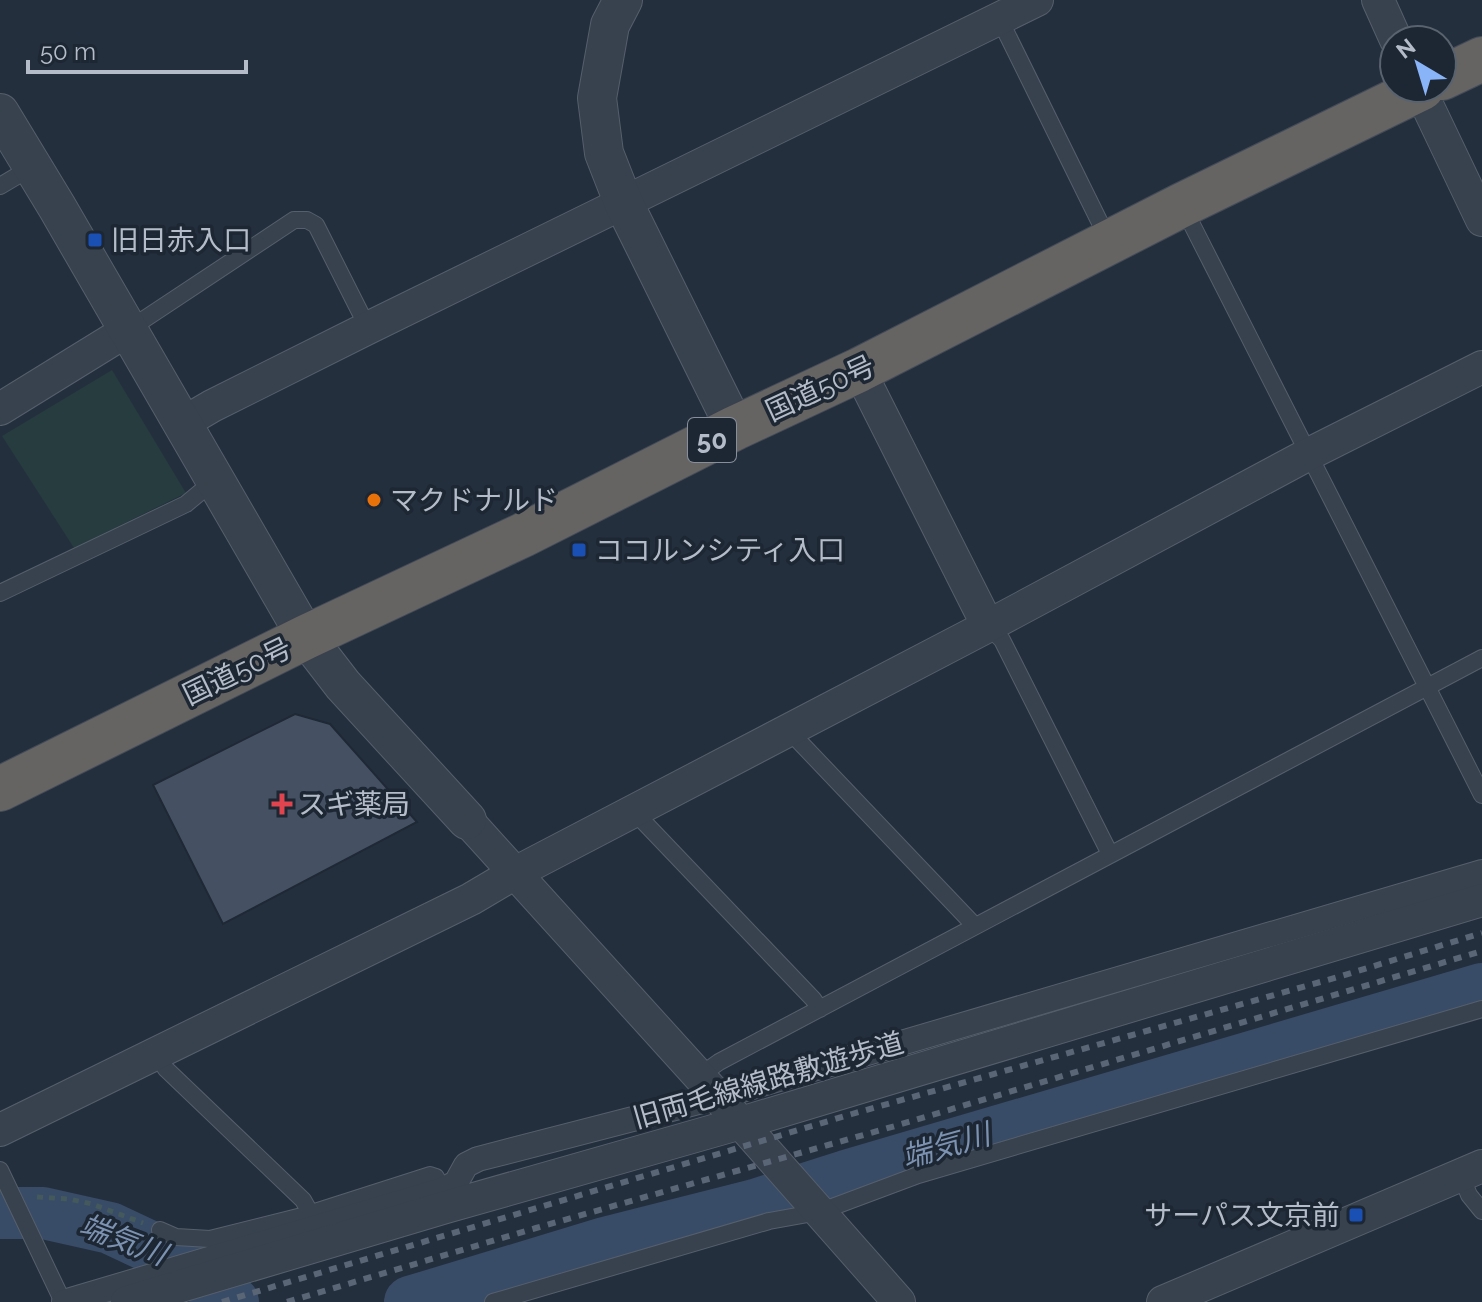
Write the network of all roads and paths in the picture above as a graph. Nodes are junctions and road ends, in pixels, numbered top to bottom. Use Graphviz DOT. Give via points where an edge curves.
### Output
graph roads {
  1 [pos="623,0"];
  2 [pos="1037,0"];
  3 [pos="1378,0"];
  4 [pos="999,18"];
  5 [pos="1389,24"];
  6 [pos="1482,59"];
  7 [pos="1458,71"];
  8 [pos="1389,104"];
  9 [pos="1434,104"];
  10 [pos="0,113"];
  11 [pos="16,176"];
  12 [pos="624,204"];
  13 [pos="1182,205"];
  14 [pos="1482,220"];
  15 [pos="1109,242"];
  16 [pos="368,328"];
  17 [pos="128,330"];
  18 [pos="1482,367"];
  19 [pos="859,370"];
  20 [pos="0,409"];
  21 [pos="183,423"];
  22 [pos="735,428"];
  23 [pos="1309,454"];
  24 [pos="215,480"];
  25 [pos="0,593"];
  26 [pos="988,626"];
  27 [pos="306,637"];
  28 [pos="1482,658"];
  29 [pos="1426,687"];
  30 [pos="789,729"];
  31 [pos="0,789"];
  32 [pos="1482,795"];
  33 [pos="637,810"];
  34 [pos="467,820"];
  35 [pos="1110,854"];
  36 [pos="1482,872"];
  37 [pos="515,873"];
  38 [pos="1482,900"];
  39 [pos="975,926"];
  40 [pos="820,1009"];
  41 [pos="1482,1009"];
  42 [pos="156,1054"];
  43 [pos="708,1087"];
  44 [pos="741,1123"];
  45 [pos="0,1130"];
  46 [pos="0,1170"];
  47 [pos="1472,1171"];
  48 [pos="12,1196"];
  49 [pos="444,1198"];
  50 [pos="816,1208"];
  51 [pos="1482,1211"];
  52 [pos="311,1214"];
  53 [pos="160,1230"];
  54 [pos="63,1302"];
  55 [pos="127,1302"];
  56 [pos="493,1302"];
  57 [pos="899,1302"];
  58 [pos="1163,1302"];
  1 -- 12 [label="street" via="610,25 597,98 604,153"];
  2 -- 4 [label="street"];
  3 -- 5 [label="street"];
  4 -- 12 [label="street"];
  4 -- 15 [label="lane"];
  6 -- 7 [label="highway, 国道50号 / 50"];
  8 -- 13 [label="highway, 国道50号 / 50"];
  9 -- 14 [label="street"];
  10 -- 11 [label="street"];
  11 -- 17 [label="street"];
  12 -- 16 [label="street"];
  12 -- 22 [label="street"];
  13 -- 15 [label="highway, 国道50号 / 50"];
  13 -- 23 [label="lane"];
  15 -- 19 [label="highway, 国道50号 / 50"];
  16 -- 17 [label="lane" via="316,225 294,220"];
  16 -- 21 [label="street"];
  17 -- 20 [label="street"];
  17 -- 21 [label="street"];
  18 -- 23 [label="street"];
  19 -- 22 [label="highway, 国道50号 / 50"];
  19 -- 26 [label="street"];
  21 -- 24 [label="street"];
  22 -- 27 [label="highway, 国道50号 / 50"];
  23 -- 26 [label="street"];
  23 -- 29 [label="lane"];
  24 -- 25 [label="lane" via="186,504"];
  24 -- 27 [label="street"];
  26 -- 30 [label="street"];
  26 -- 35 [label="lane" via="1002,640"];
  27 -- 31 [label="highway, 国道50号 / 50"];
  27 -- 34 [label="street"];
  28 -- 29 [label="lane"];
  29 -- 32 [label="lane"];
  29 -- 35 [label="lane"];
  30 -- 33 [label="street"];
  30 -- 39 [label="lane"];
  33 -- 37 [label="street"];
  33 -- 40 [label="lane"];
  34 -- 37 [label="street"];
  35 -- 39 [label="lane"];
  36 -- 43 [label="street, 旧両毛線線路敷遊歩道"];
  37 -- 42 [label="street"];
  37 -- 43 [label="street"];
  38 -- 44 [label="street"];
  39 -- 40 [label="lane"];
  40 -- 43 [label="lane" via="719,1062"];
  41 -- 50 [label="lane"];
  42 -- 45 [label="street"];
  42 -- 52 [label="lane"];
  43 -- 44 [label="street"];
  43 -- 49 [label="street, 旧両毛線線路敷遊歩道" via="478,1159 466,1165"];
  44 -- 49 [label="street"];
  44 -- 50 [label="street"];
  46 -- 48 [label="lane"];
  47 -- 51 [label="lane" via="1469,1195"];
  47 -- 58 [label="street"];
  48 -- 53 [label="path" via="92,1204"];
  48 -- 54 [label="lane"];
  49 -- 52 [label="lane" via="436,1177 430,1175"];
  49 -- 54 [label="street, 旧両毛線線路敷遊歩道"];
  49 -- 55 [label="street"];
  50 -- 56 [label="lane"];
  50 -- 57 [label="street"];
  52 -- 53 [label="lane" via="210,1239 176,1237"];
}
